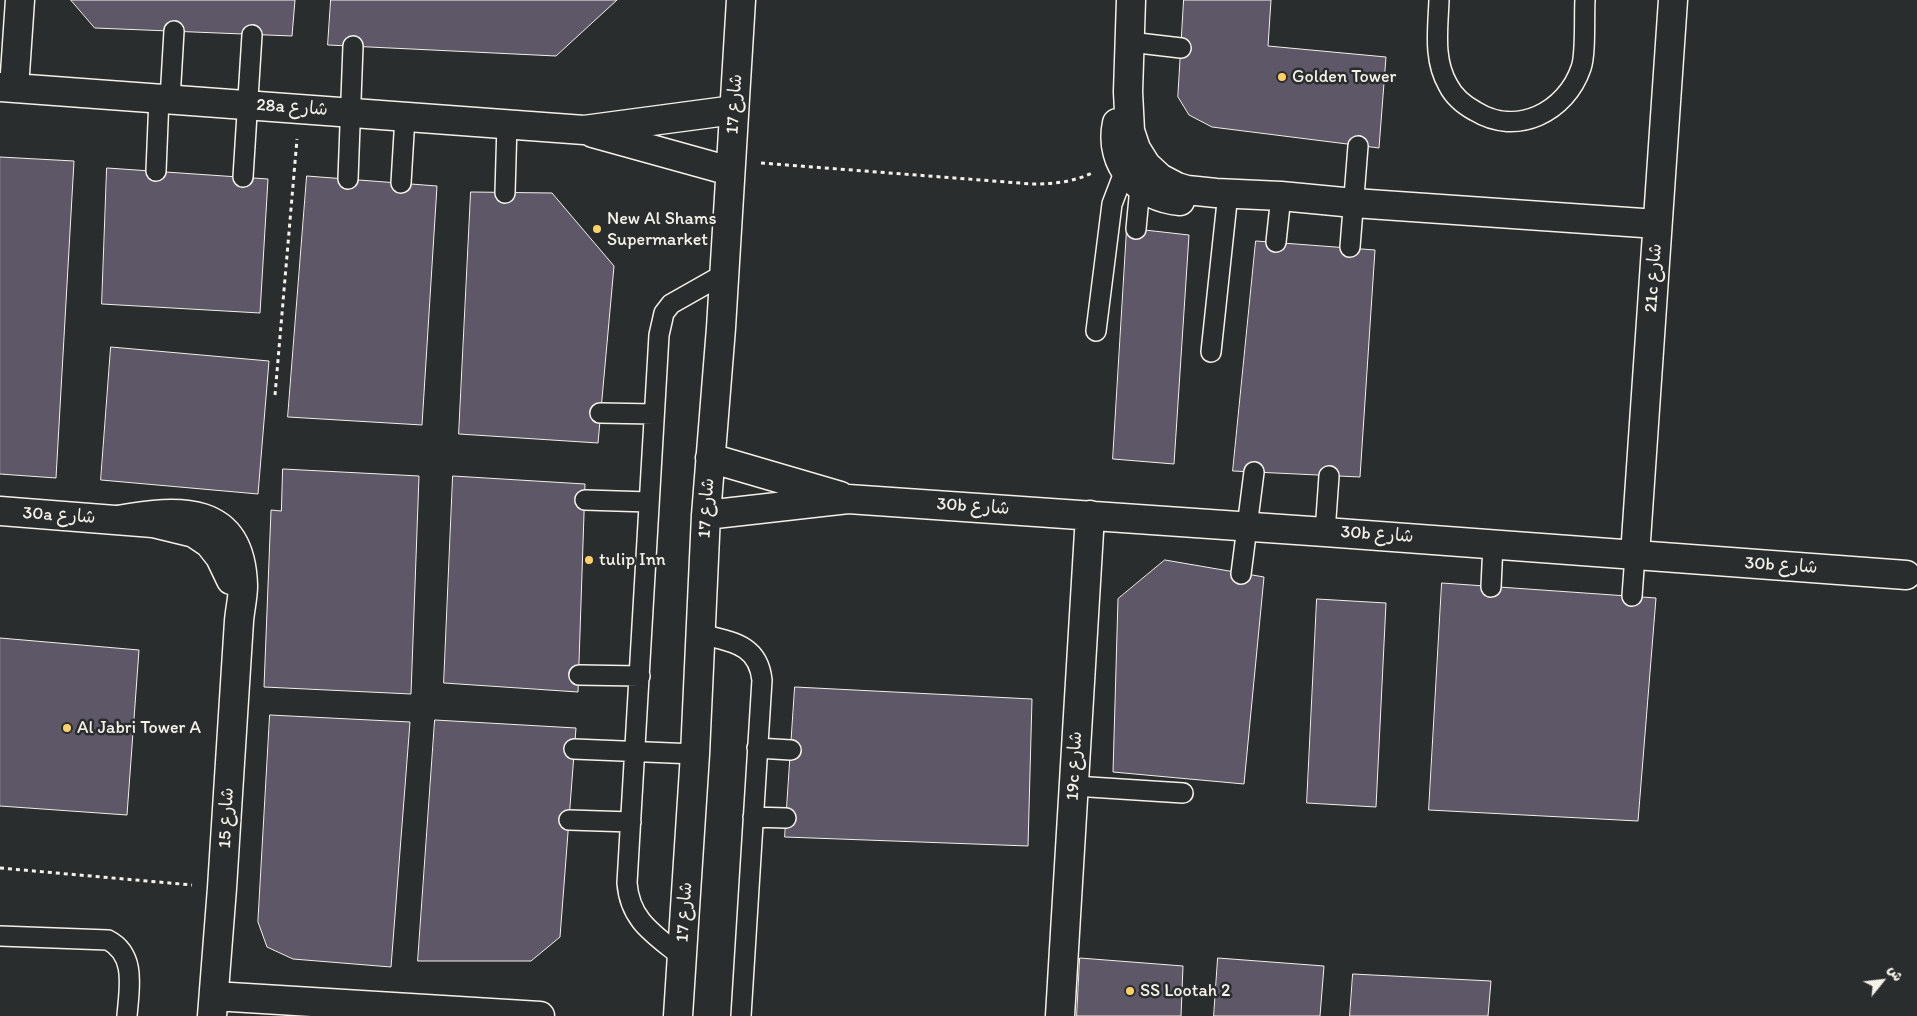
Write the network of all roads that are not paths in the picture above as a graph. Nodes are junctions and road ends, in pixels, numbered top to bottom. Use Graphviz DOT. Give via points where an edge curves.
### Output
graph roads {
  1 [pos="20,0"];
  2 [pos="741,0"];
  3 [pos="1131,0"];
  4 [pos="1440,0"];
  5 [pos="1585,0"];
  6 [pos="1673,0"];
  7 [pos="174,31"];
  8 [pos="252,35"];
  9 [pos="1130,42"];
  10 [pos="353,46"];
  11 [pos="1181,48"];
  12 [pos="7,87"];
  13 [pos="1128,92"];
  14 [pos="164,99"];
  15 [pos="247,105"];
  16 [pos="734,110"];
  17 [pos="350,113"];
  18 [pos="405,116"];
  19 [pos="507,124"];
  20 [pos="584,130"];
  21 [pos="1358,146"];
  22 [pos="731,166"];
  23 [pos="156,171"];
  24 [pos="1129,173"];
  25 [pos="243,177"];
  26 [pos="348,179"];
  27 [pos="401,183"];
  28 [pos="505,193"];
  29 [pos="1222,193"];
  30 [pos="1281,196"];
  31 [pos="1354,203"];
  32 [pos="1657,224"];
  33 [pos="1136,229"];
  34 [pos="1276,242"];
  35 [pos="1350,247"];
  36 [pos="724,274"];
  37 [pos="1096,331"];
  38 [pos="1211,352"];
  39 [pos="600,413"];
  40 [pos="654,414"];
  41 [pos="710,458"];
  42 [pos="1254,472"];
  43 [pos="1329,476"];
  44 [pos="848,499"];
  45 [pos="585,500"];
  46 [pos="649,502"];
  47 [pos="0,512"];
  48 [pos="706,515"];
  49 [pos="1090,515"];
  50 [pos="118,520"];
  51 [pos="1248,526"];
  52 [pos="1325,532"];
  53 [pos="1493,544"];
  54 [pos="1635,555"];
  55 [pos="1241,574"];
  56 [pos="1906,575"];
  57 [pos="1491,587"];
  58 [pos="1632,596"];
  59 [pos="701,634"];
  60 [pos="579,674"];
  61 [pos="640,676"];
  62 [pos="758,748"];
  63 [pos="574,749"];
  64 [pos="791,750"];
  65 [pos="636,752"];
  66 [pos="695,754"];
  67 [pos="1074,786"];
  68 [pos="1183,794"];
  69 [pos="753,817"];
  70 [pos="786,818"];
  71 [pos="569,820"];
  72 [pos="631,822"];
  73 [pos="0,936"];
  74 [pos="682,957"];
  75 [pos="213,1006"];
  76 [pos="127,1016"];
  77 [pos="540,1016"];
  78 [pos="678,1016"];
  79 [pos="741,1016"];
  80 [pos="1060,1016"];
  1 -- 12 [label="street"];
  2 -- 16 [label="street, شارع 17"];
  3 -- 9 [label="street"];
  4 -- 5 [label="lane" via="1439,66 1448,87 1463,104 1482,116 1504,121 1524,121 1544,114 1561,102 1574,85 1582,66"];
  6 -- 32 [label="street, 21c شارع"];
  7 -- 14 [label="lane"];
  8 -- 15 [label="lane"];
  9 -- 11 [label="lane"];
  9 -- 13 [label="street"];
  10 -- 17 [label="lane"];
  12 -- 14 [label="street, 28a شارع"];
  13 -- 24 [label="street" via="1116,126 1116,144"];
  13 -- 29 [label="street" via="1130,131 1146,165 1177,187"];
  14 -- 15 [label="street, 28a شارع"];
  14 -- 23 [label="lane"];
  15 -- 17 [label="street, 28a شارع"];
  15 -- 25 [label="lane"];
  16 -- 20 [label="street, 28a شارع"];
  16 -- 22 [label="street, شارع 17"];
  17 -- 18 [label="street, 28a شارع"];
  17 -- 26 [label="lane"];
  18 -- 19 [label="street, 28a شارع"];
  18 -- 27 [label="lane"];
  19 -- 20 [label="street, 28a شارع"];
  19 -- 28 [label="lane"];
  20 -- 22 [label="street, 28a شارع"];
  21 -- 31 [label="lane"];
  22 -- 36 [label="street, شارع 17"];
  24 -- 29 [label="street" via="1154,196 1169,200 1184,201"];
  24 -- 33 [label="lane"];
  24 -- 37 [label="lane" via="1112,204"];
  29 -- 30 [label="street"];
  29 -- 38 [label="lane"];
  30 -- 31 [label="street"];
  30 -- 34 [label="lane"];
  31 -- 32 [label="street"];
  31 -- 35 [label="lane"];
  32 -- 54 [label="street, 21c شارع"];
  36 -- 40 [label="lane" via="671,304 664,313 659,335"];
  36 -- 41 [label="street, شارع 17"];
  39 -- 40 [label="lane"];
  40 -- 46 [label="lane"];
  41 -- 44 [label="street, 30b شارع"];
  41 -- 48 [label="street, شارع 17"];
  42 -- 51 [label="lane"];
  43 -- 52 [label="lane"];
  44 -- 48 [label="street, 30b شارع"];
  44 -- 49 [label="street, 30b شارع"];
  45 -- 46 [label="lane"];
  46 -- 61 [label="lane"];
  47 -- 50 [label="street, 30a شارع"];
  48 -- 59 [label="street, شارع 17"];
  49 -- 51 [label="street, 30b شارع"];
  49 -- 67 [label="street, 19c شارع"];
  50 -- 75 [label="street, شارع 15" via="173,513 200,517 222,527 236,548 242,567"];
  51 -- 52 [label="street, 30b شارع"];
  51 -- 55 [label="lane"];
  52 -- 53 [label="street, 30b شارع"];
  53 -- 54 [label="street, 30b شارع"];
  53 -- 57 [label="lane"];
  54 -- 56 [label="street, 30b شارع"];
  54 -- 58 [label="lane"];
  59 -- 62 [label="lane" via="739,644 756,658 762,680"];
  59 -- 66 [label="street, شارع 17"];
  60 -- 61 [label="lane"];
  61 -- 65 [label="lane"];
  62 -- 64 [label="lane"];
  62 -- 69 [label="lane"];
  63 -- 65 [label="lane"];
  65 -- 66 [label="lane"];
  65 -- 72 [label="lane"];
  66 -- 74 [label="street, شارع 17"];
  67 -- 68 [label="lane"];
  67 -- 80 [label="street, 19c شارع"];
  69 -- 70 [label="lane"];
  69 -- 79 [label="lane"];
  71 -- 72 [label="lane"];
  72 -- 74 [label="lane" via="628,883 631,905 643,925"];
  73 -- 76 [label="lane" via="108,940 116,944 128,963 130,974"];
  74 -- 78 [label="street, شارع 17"];
  75 -- 77 [label="street"];
}
